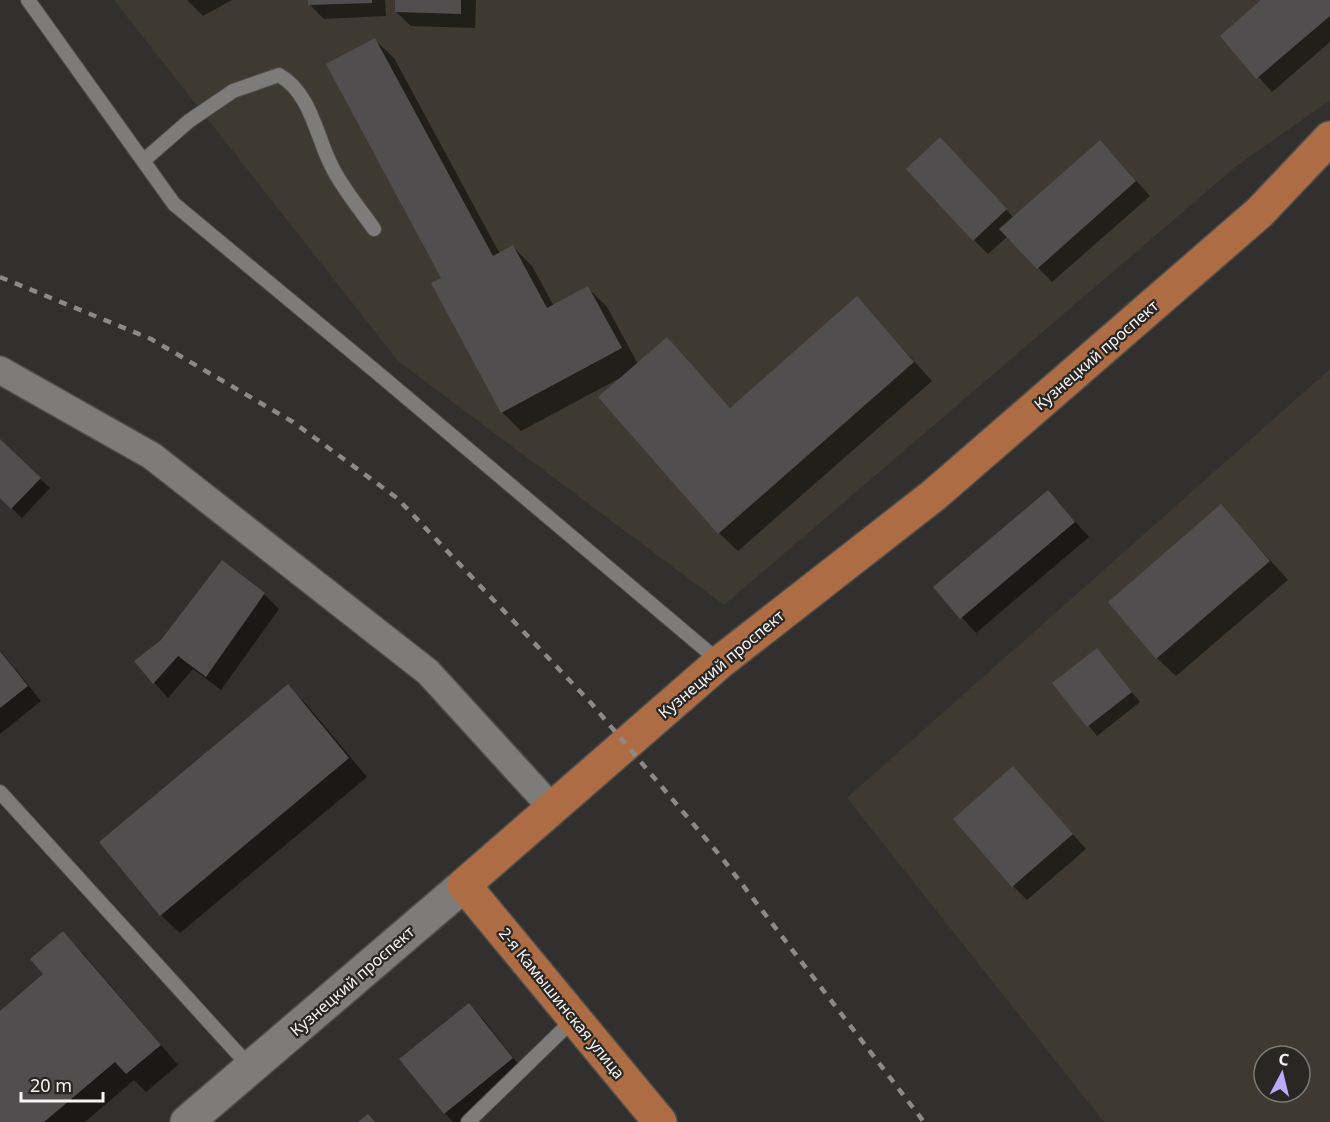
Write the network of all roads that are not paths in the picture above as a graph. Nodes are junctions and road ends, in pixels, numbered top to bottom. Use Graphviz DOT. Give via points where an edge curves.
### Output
graph roads {
  1 [pos="28,0"];
  2 [pos="1330,138"];
  3 [pos="143,161"];
  4 [pos="1324,164"];
  5 [pos="374,229"];
  6 [pos="0,370"];
  7 [pos="720,662"];
  8 [pos="0,792"];
  9 [pos="553,809"];
  10 [pos="464,885"];
  11 [pos="574,1019"];
  12 [pos="251,1068"];
  13 [pos="187,1122"];
  14 [pos="468,1122"];
  15 [pos="660,1122"];
  1 -- 3 [label="lane"];
  2 -- 4 [label="main road, Кузнецкий проспект"];
  3 -- 5 [label="lane" via="189,121 233,91 279,75 291,82 302,97 332,168"];
  3 -- 7 [label="lane" via="174,204"];
  4 -- 7 [label="main road, Кузнецкий проспект" via="1260,212 934,495"];
  6 -- 9 [label="street" via="152,456 428,672"];
  7 -- 9 [label="main road, Кузнецкий проспект"];
  8 -- 12 [label="lane"];
  9 -- 10 [label="main road, Кузнецкий проспект"];
  10 -- 11 [label="main road, 2-я Камышинская улица"];
  10 -- 12 [label="street, Кузнецкий проспект"];
  11 -- 14 [label="lane"];
  11 -- 15 [label="main road, 2-я Камышинская улица"];
  12 -- 13 [label="street, Кузнецкий проспект"];
}
